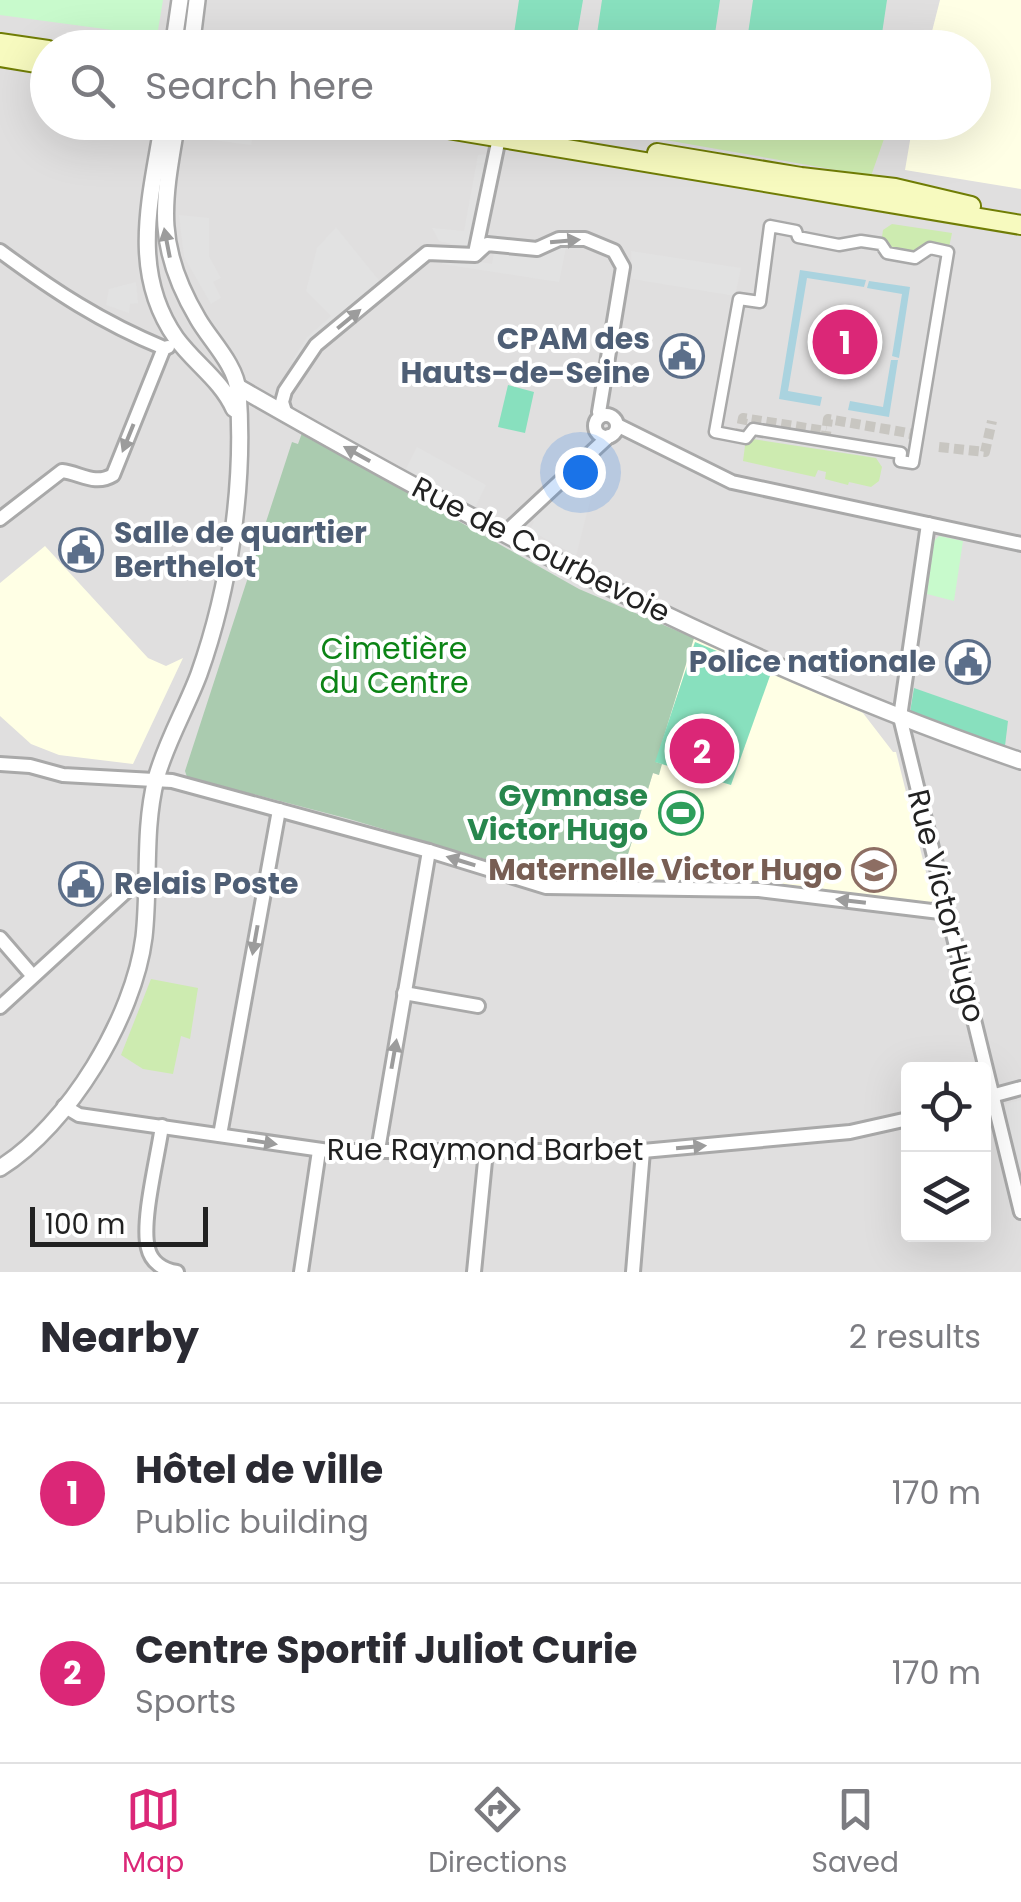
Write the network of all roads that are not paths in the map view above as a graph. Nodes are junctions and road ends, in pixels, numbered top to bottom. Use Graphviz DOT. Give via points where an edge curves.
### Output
graph roads {
  1 [pos="180,0"];
  2 [pos="198,0"];
  3 [pos="176,30"];
  4 [pos="193,30"];
  5 [pos="0,42"];
  6 [pos="30,47"];
  7 [pos="0,56"];
  8 [pos="30,62"];
  9 [pos="160,140"];
  10 [pos="174,140"];
  11 [pos="499,140"];
  12 [pos="511,140"];
  13 [pos="574,140"];
  14 [pos="1021,215"];
  15 [pos="1021,225"];
  16 [pos="0,251"];
  17 [pos="475,255"];
  18 [pos="208,335"];
  19 [pos="177,345"];
  20 [pos="238,386"];
  21 [pos="286,415"];
  22 [pos="237,417"];
  23 [pos="608,431"];
  24 [pos="908,463"];
  25 [pos="1,519"];
  26 [pos="928,524"];
  27 [pos="504,534"];
  28 [pos="1021,544"];
  29 [pos="900,717"];
  30 [pos="1021,761"];
  31 [pos="0,764"];
  32 [pos="156,781"];
  33 [pos="279,810"];
  34 [pos="429,851"];
  35 [pos="147,882"];
  36 [pos="116,903"];
  37 [pos="146,906"];
  38 [pos="948,913"];
  39 [pos="0,938"];
  40 [pos="32,975"];
  41 [pos="404,993"];
  42 [pos="1,1004"];
  43 [pos="478,1006"];
  44 [pos="981,1062"];
  45 [pos="1021,1088"];
  46 [pos="991,1095"];
  47 [pos="991,1107"];
  48 [pos="60,1112"];
  49 [pos="901,1121"];
  50 [pos="162,1126"];
  51 [pos="220,1134"];
  52 [pos="378,1150"];
  53 [pos="319,1151"];
  54 [pos="486,1151"];
  55 [pos="643,1151"];
  56 [pos="0,1156"];
  57 [pos="0,1168"];
  58 [pos="1021,1212"];
  59 [pos="177,1272"];
  60 [pos="301,1272"];
  61 [pos="474,1272"];
  62 [pos="633,1272"];
  1 -- 3 [label="street"];
  2 -- 4 [label="street"];
  5 -- 6 [label="main road"];
  7 -- 8 [label="main road"];
  9 -- 19 [label="street" via="145,247 155,298"];
  18 -- 10 [label="street, Rue de Courbevoie, one-way" via="181,288 164,235"];
  11 -- 17 [label="street"];
  12 -- 15 [label="main road"];
  13 -- 14 [label="main road" via="895,188"];
  16 -- 19 [label="street" via="72,304 122,330"];
  21 -- 17 [label="street, one-way" via="285,391 316,346 426,254"];
  17 -- 23 [label="street, one-way" via="487,244 537,248 559,238 585,239 614,251 623,267 599,412 609,416"];
  18 -- 19 [label="street"];
  18 -- 19 [label="street" via="178,328"];
  18 -- 20 [label="street, Rue de Courbevoie"];
  19 -- 22 [label="street" via="226,392"];
  19 -- 25 [label="street, one-way" via="113,475 93,480 62,471"];
  20 -- 21 [label="street, Rue de Courbevoie"];
  20 -- 22 [label="street"];
  27 -- 21 [label="street, Rue de Courbevoie, one-way"];
  22 -- 32 [label="street" via="236,502 221,597"];
  23 -- 26 [label="street" via="732,482"];
  23 -- 27 [label="street"];
  24 -- 24 [label="street" via="914,464 948,252 930,248 915,258 887,253 881,244 839,245 770,226 760,302 739,298 716,432 746,438 753,428 901,453 900,461"];
  26 -- 28 [label="street"];
  26 -- 29 [label="street"];
  27 -- 29 [label="street, Rue de Courbevoie" via="679,622"];
  29 -- 30 [label="street, Rue de Courbevoie"];
  29 -- 38 [label="street, Rue Victor Hugo"];
  31 -- 32 [label="street"];
  32 -- 33 [label="street"];
  32 -- 35 [label="street" via="148,813"];
  33 -- 34 [label="street"];
  33 -- 51 [label="street, one-way"];
  38 -- 34 [label="street, one-way" via="760,890 546,887"];
  34 -- 41 [label="street"];
  35 -- 36 [label="street"];
  35 -- 37 [label="street"];
  36 -- 37 [label="street"];
  36 -- 40 [label="street"];
  37 -- 48 [label="street" via="128,998 99,1059"];
  38 -- 44 [label="street, Rue Victor Hugo"];
  39 -- 40 [label="street"];
  40 -- 42 [label="street"];
  41 -- 43 [label="street"];
  52 -- 41 [label="street, one-way"];
  45 -- 46 [label="street"];
  47 -- 58 [label="street, Rue Victor Hugo"];
  48 -- 50 [label="street, Rue Raymond Barbet"];
  48 -- 56 [label="street"];
  48 -- 57 [label="street"];
  55 -- 49 [label="street, Rue Raymond Barbet, one-way" via="850,1132"];
  50 -- 51 [label="street, Rue Raymond Barbet"];
  50 -- 59 [label="street" via="146,1245 156,1263"];
  51 -- 53 [label="street, Rue Raymond Barbet, one-way"];
  52 -- 53 [label="street, Rue Raymond Barbet"];
  52 -- 54 [label="street, Rue Raymond Barbet"];
  53 -- 60 [label="street"];
  54 -- 55 [label="street, Rue Raymond Barbet"];
  54 -- 61 [label="street"];
  55 -- 62 [label="street"];
}
